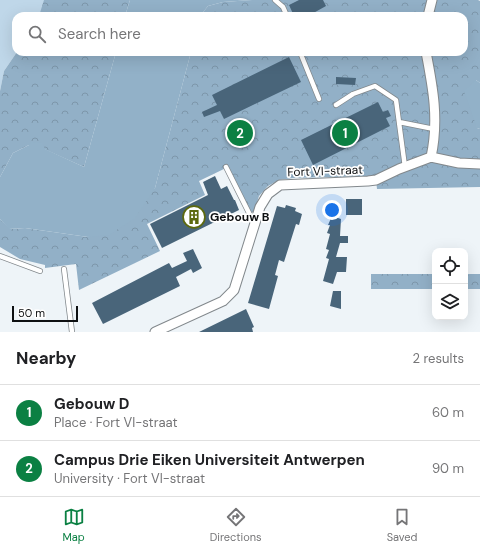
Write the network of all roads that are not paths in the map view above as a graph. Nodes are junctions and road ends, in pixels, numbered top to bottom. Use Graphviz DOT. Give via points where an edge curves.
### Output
graph roads {
  1 [pos="274,0"];
  2 [pos="432,0"];
  3 [pos="285,12"];
  4 [pos="429,12"];
  5 [pos="302,56"];
  6 [pos="427,56"];
  7 [pos="319,99"];
  8 [pos="336,105"];
  9 [pos="399,122"];
  10 [pos="435,129"];
  11 [pos="431,157"];
  12 [pos="480,164"];
  13 [pos="226,167"];
  14 [pos="405,167"];
  15 [pos="255,221"];
  16 [pos="0,256"];
  17 [pos="64,269"];
  18 [pos="40,271"];
  19 [pos="72,332"];
  20 [pos="156,332"];
  1 -- 3 [label="lane"];
  2 -- 4 [label="street"];
  5 -- 7 [label="lane"];
  6 -- 10 [label="street" via="436,109"];
  8 -- 9 [label="lane" via="353,94 375,86 396,100"];
  9 -- 10 [label="lane"];
  9 -- 14 [label="lane"];
  10 -- 11 [label="street"];
  11 -- 12 [label="street"];
  11 -- 14 [label="street, Fort VI-straat"];
  13 -- 15 [label="lane"];
  14 -- 15 [label="street, Fort VI-straat" via="376,180 280,185 268,194"];
  15 -- 20 [label="street, Fort VI-straat" via="234,290 223,301"];
  16 -- 18 [label="lane"];
  17 -- 19 [label="lane"];
}
